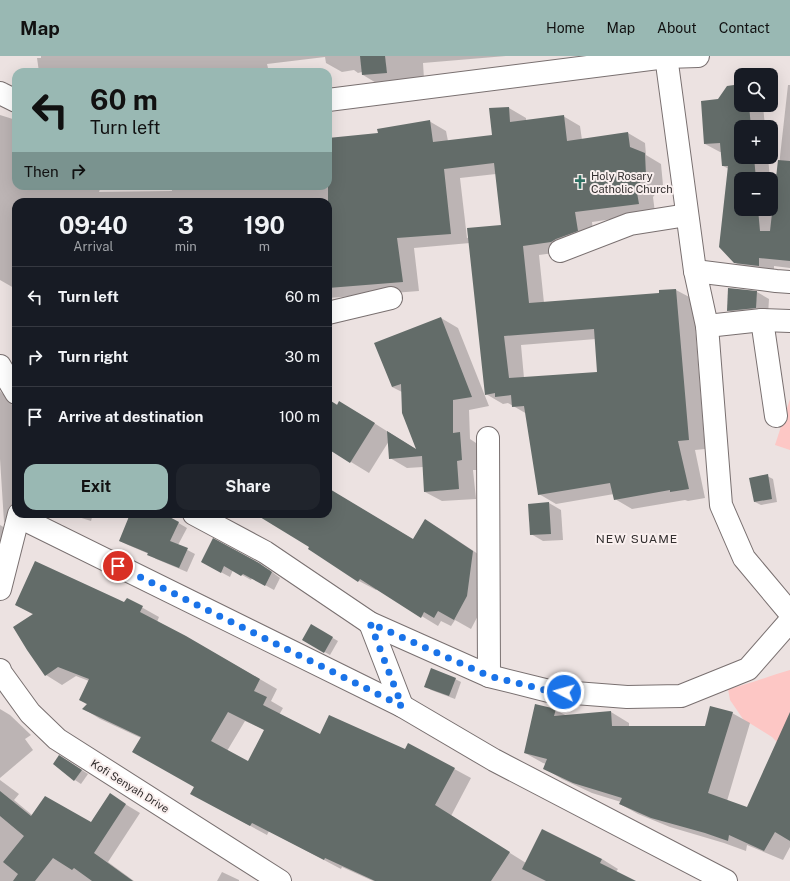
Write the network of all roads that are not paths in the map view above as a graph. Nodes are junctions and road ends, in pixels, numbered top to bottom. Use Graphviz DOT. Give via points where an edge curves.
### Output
graph roads {
  1 [pos="698,56"];
  2 [pos="666,57"];
  3 [pos="0,93"];
  4 [pos="12,99"];
  5 [pos="332,99"];
  6 [pos="687,215"];
  7 [pos="560,251"];
  8 [pos="695,272"];
  9 [pos="790,282"];
  10 [pos="391,298"];
  11 [pos="332,311"];
  12 [pos="762,320"];
  13 [pos="790,321"];
  14 [pos="707,326"];
  15 [pos="0,366"];
  16 [pos="12,386"];
  17 [pos="776,416"];
  18 [pos="488,438"];
  19 [pos="18,518"];
  20 [pos="23,518"];
  21 [pos="201,518"];
  22 [pos="0,589"];
  23 [pos="790,613"];
  24 [pos="790,622"];
  25 [pos="370,623"];
  26 [pos="0,672"];
  27 [pos="489,676"];
  28 [pos="402,706"];
  29 [pos="280,881"];
  30 [pos="726,881"];
  1 -- 2 [label="street"];
  2 -- 5 [label="street"];
  2 -- 6 [label="street"];
  3 -- 4 [label="street"];
  6 -- 7 [label="street" via="630,224"];
  6 -- 8 [label="street"];
  8 -- 9 [label="street"];
  8 -- 14 [label="street"];
  10 -- 11 [label="street"];
  12 -- 13 [label="street"];
  12 -- 14 [label="street"];
  12 -- 17 [label="street"];
  14 -- 23 [label="street" via="721,505 744,558"];
  15 -- 16 [label="street"];
  18 -- 27 [label="street"];
  19 -- 22 [label="street"];
  20 -- 28 [label="street"];
  21 -- 25 [label="street" via="265,552"];
  24 -- 27 [label="street" via="748,669 681,696 627,697 549,691"];
  25 -- 27 [label="street"];
  25 -- 28 [label="street"];
  26 -- 29 [label="street, Kofi Senyah Drive" via="30,713 57,739"];
  28 -- 30 [label="street" via="494,760"];
}
